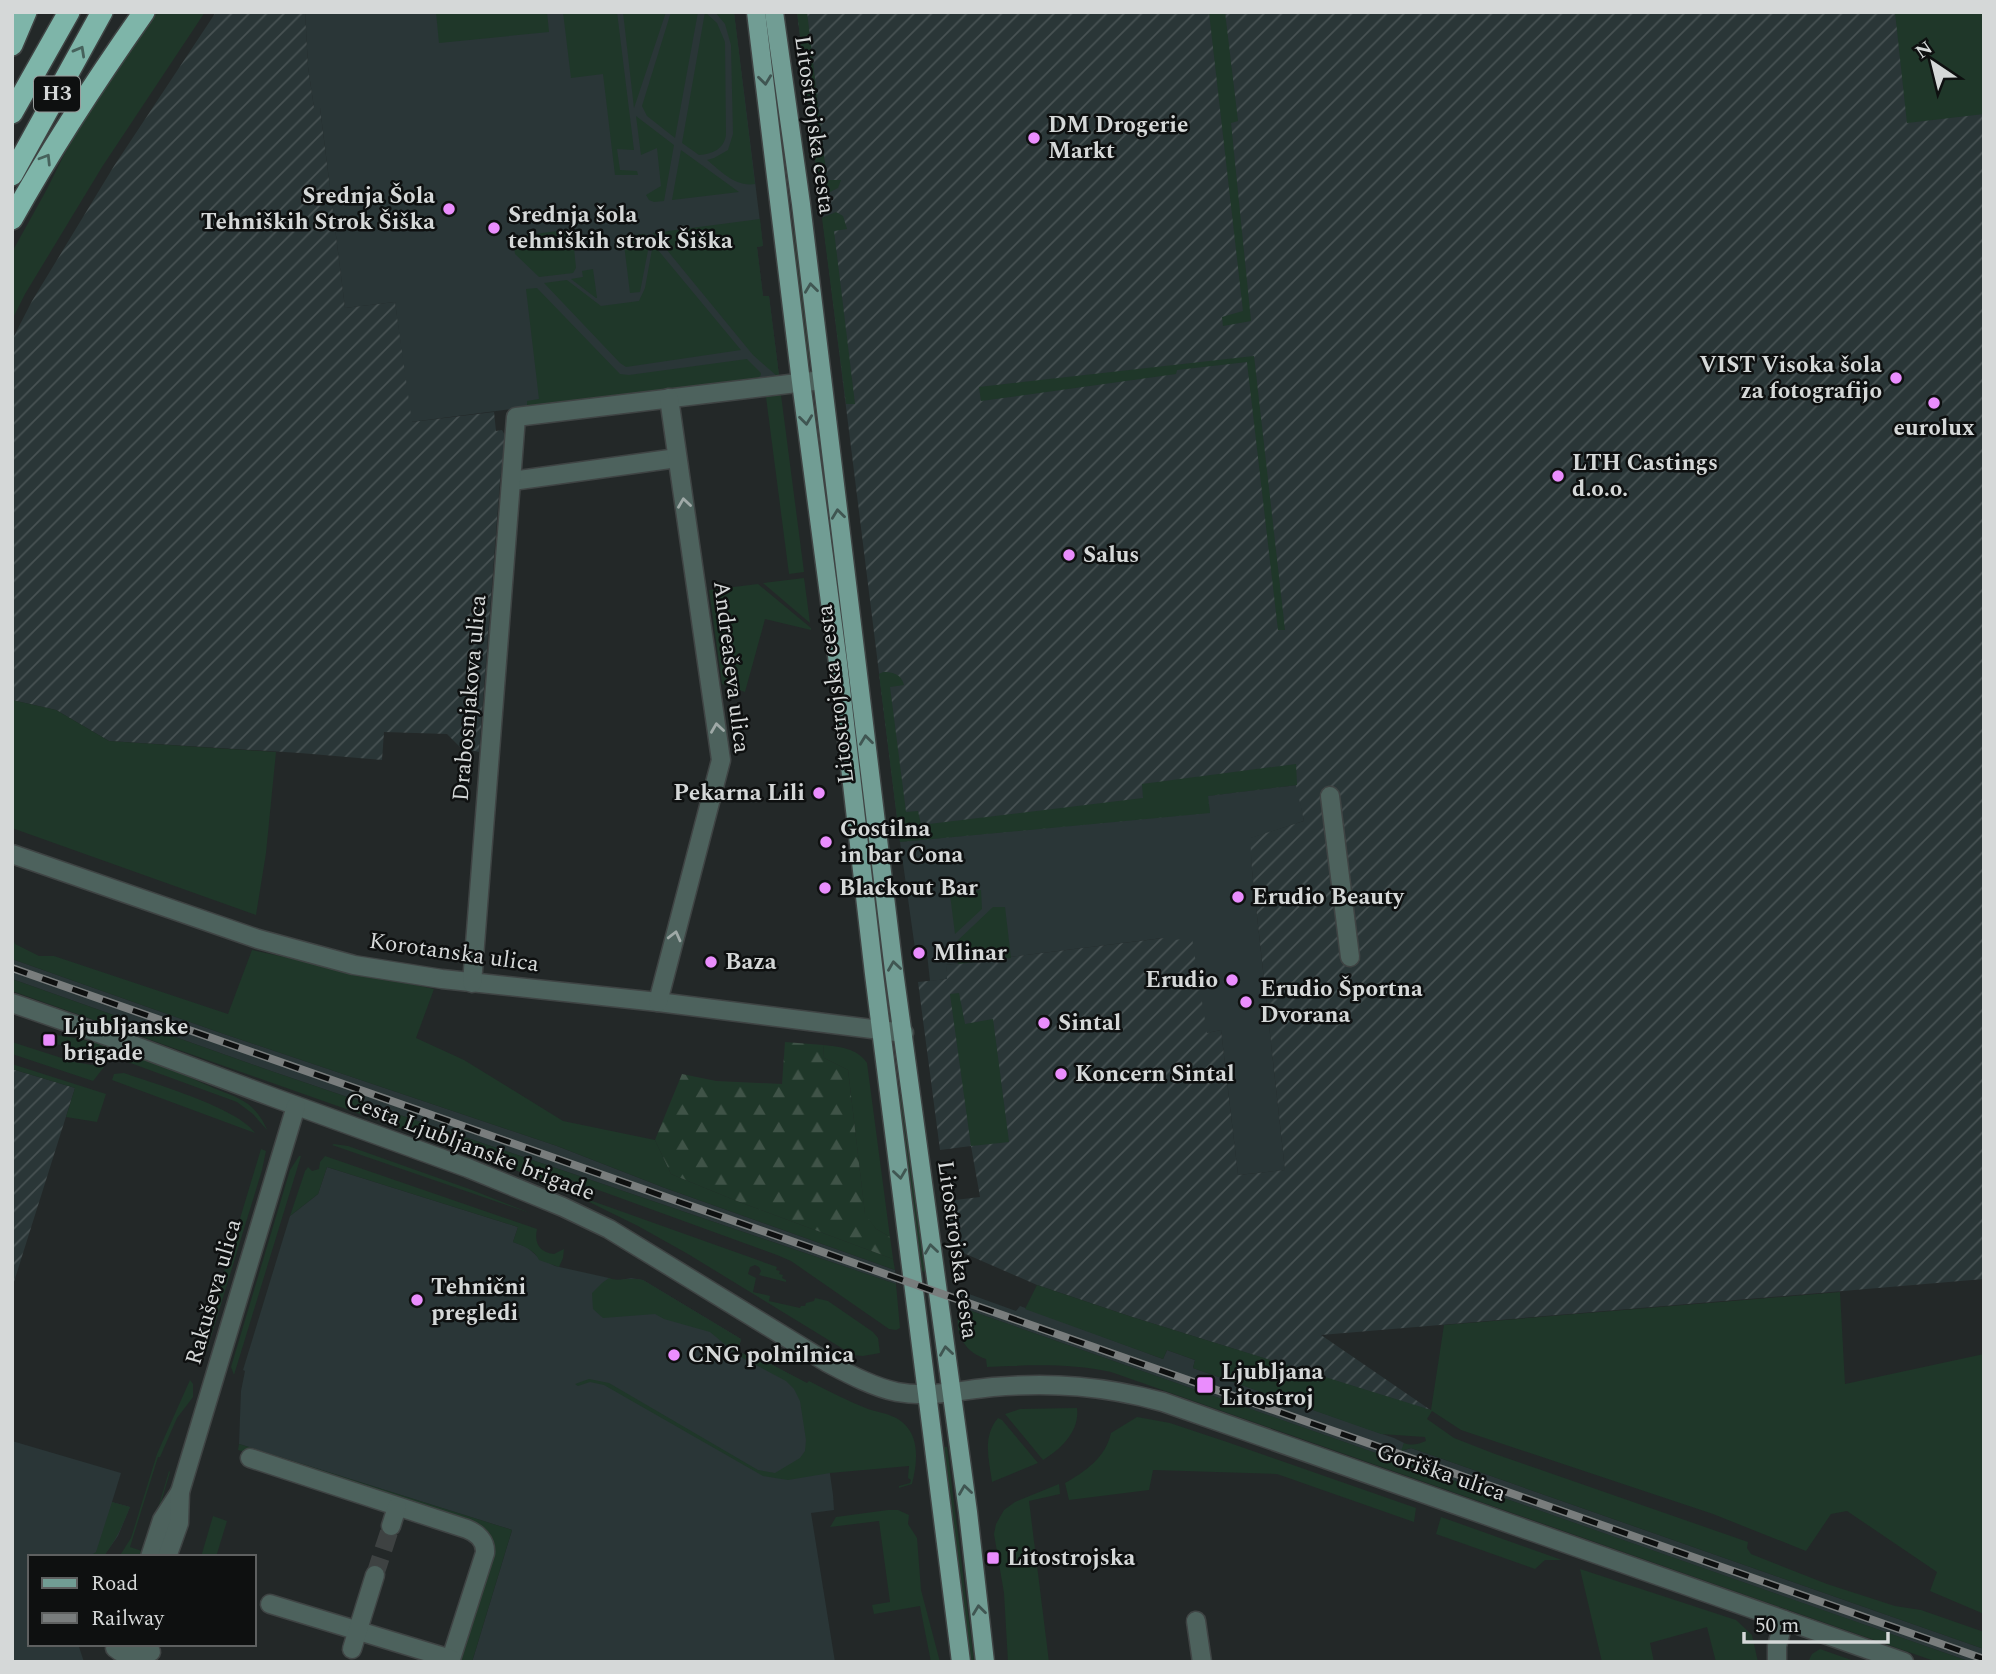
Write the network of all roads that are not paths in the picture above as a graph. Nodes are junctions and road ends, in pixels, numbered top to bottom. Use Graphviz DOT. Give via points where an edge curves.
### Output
graph roads {
  1 [pos="26,12"];
  2 [pos="69,12"];
  3 [pos="102,12"];
  4 [pos="144,12"];
  5 [pos="757,12"];
  6 [pos="774,12"];
  7 [pos="12,46"];
  8 [pos="12,113"];
  9 [pos="12,175"];
  10 [pos="12,219"];
  11 [pos="822,380"];
  12 [pos="801,382"];
  13 [pos="669,398"];
  14 [pos="677,458"];
  15 [pos="512,481"];
  16 [pos="1330,796"];
  17 [pos="12,854"];
  18 [pos="1350,957"];
  19 [pos="472,983"];
  20 [pos="658,1002"];
  21 [pos="12,1003"];
  22 [pos="882,1031"];
  23 [pos="904,1033"];
  24 [pos="909,1080"];
  25 [pos="888,1083"];
  26 [pos="296,1106"];
  27 [pos="952,1393"];
  28 [pos="926,1394"];
  29 [pos="250,1458"];
  30 [pos="180,1492"];
  31 [pos="397,1507"];
  32 [pos="391,1526"];
  33 [pos="151,1555"];
  34 [pos="168,1555"];
  35 [pos="375,1575"];
  36 [pos="270,1604"];
  37 [pos="1784,1620"];
  38 [pos="1196,1621"];
  39 [pos="358,1631"];
  40 [pos="352,1649"];
  41 [pos="115,1652"];
  42 [pos="146,1653"];
  43 [pos="451,1660"];
  44 [pos="961,1662"];
  45 [pos="985,1662"];
  46 [pos="1202,1662"];
  47 [pos="1777,1662"];
  48 [pos="1904,1662"];
  1 -- 7 [label="highway"];
  2 -- 8 [label="highway, H3"];
  9 -- 3 [label="highway, H3, one-way"];
  10 -- 4 [label="highway, one-way" via="90,89"];
  5 -- 12 [label="main road, Litostrojska cesta, one-way"];
  11 -- 6 [label="main road, Litostrojska cesta, one-way"];
  11 -- 12 [label="street"];
  23 -- 11 [label="main road, Litostrojska cesta, one-way"];
  12 -- 13 [label="street"];
  12 -- 22 [label="main road, Litostrojska cesta, one-way"];
  13 -- 14 [label="street, Andreaševa ulica"];
  13 -- 15 [label="street, Drabosnjakova ulica" via="516,417"];
  14 -- 15 [label="street"];
  20 -- 14 [label="street, Andreaševa ulica, one-way" via="721,760"];
  15 -- 19 [label="street, Drabosnjakova ulica"];
  16 -- 18 [label="street"];
  17 -- 19 [label="street, Korotanska ulica" via="287,948 388,971"];
  19 -- 20 [label="street, Korotanska ulica"];
  20 -- 22 [label="street, Korotanska ulica"];
  21 -- 26 [label="street, Cesta Ljubljanske brigade"];
  22 -- 23 [label="street, Korotanska ulica"];
  22 -- 25 [label="main road, Litostrojska cesta"];
  23 -- 24 [label="main road, Litostrojska cesta"];
  24 -- 25 [label="main road"];
  27 -- 24 [label="main road, Litostrojska cesta, one-way"];
  25 -- 28 [label="main road, Litostrojska cesta, one-way"];
  26 -- 28 [label="street, Cesta Ljubljanske brigade" via="564,1207 609,1229 840,1369 896,1392"];
  26 -- 30 [label="street, Rakuševa ulica"];
  27 -- 28 [label="street, Cesta Ljubljanske brigade"];
  27 -- 37 [label="street, Goriška ulica" via="1061,1385 1163,1402"];
  45 -- 27 [label="main road, Litostrojska cesta, one-way"];
  28 -- 44 [label="main road, Litostrojska cesta"];
  29 -- 31 [label="street"];
  30 -- 33 [label="street, Rakuševa ulica" via="162,1520"];
  30 -- 34 [label="street, Rakuševa ulica" via="178,1523"];
  31 -- 32 [label="street"];
  31 -- 43 [label="street" via="471,1531 484,1544"];
  35 -- 39 [label="street"];
  36 -- 39 [label="street"];
  37 -- 47 [label="street"];
  37 -- 48 [label="street, Goriška ulica"];
  38 -- 46 [label="street"];
  39 -- 40 [label="street"];
  39 -- 43 [label="street"];
  41 -- 42 [label="street" via="129,1656"];
}
